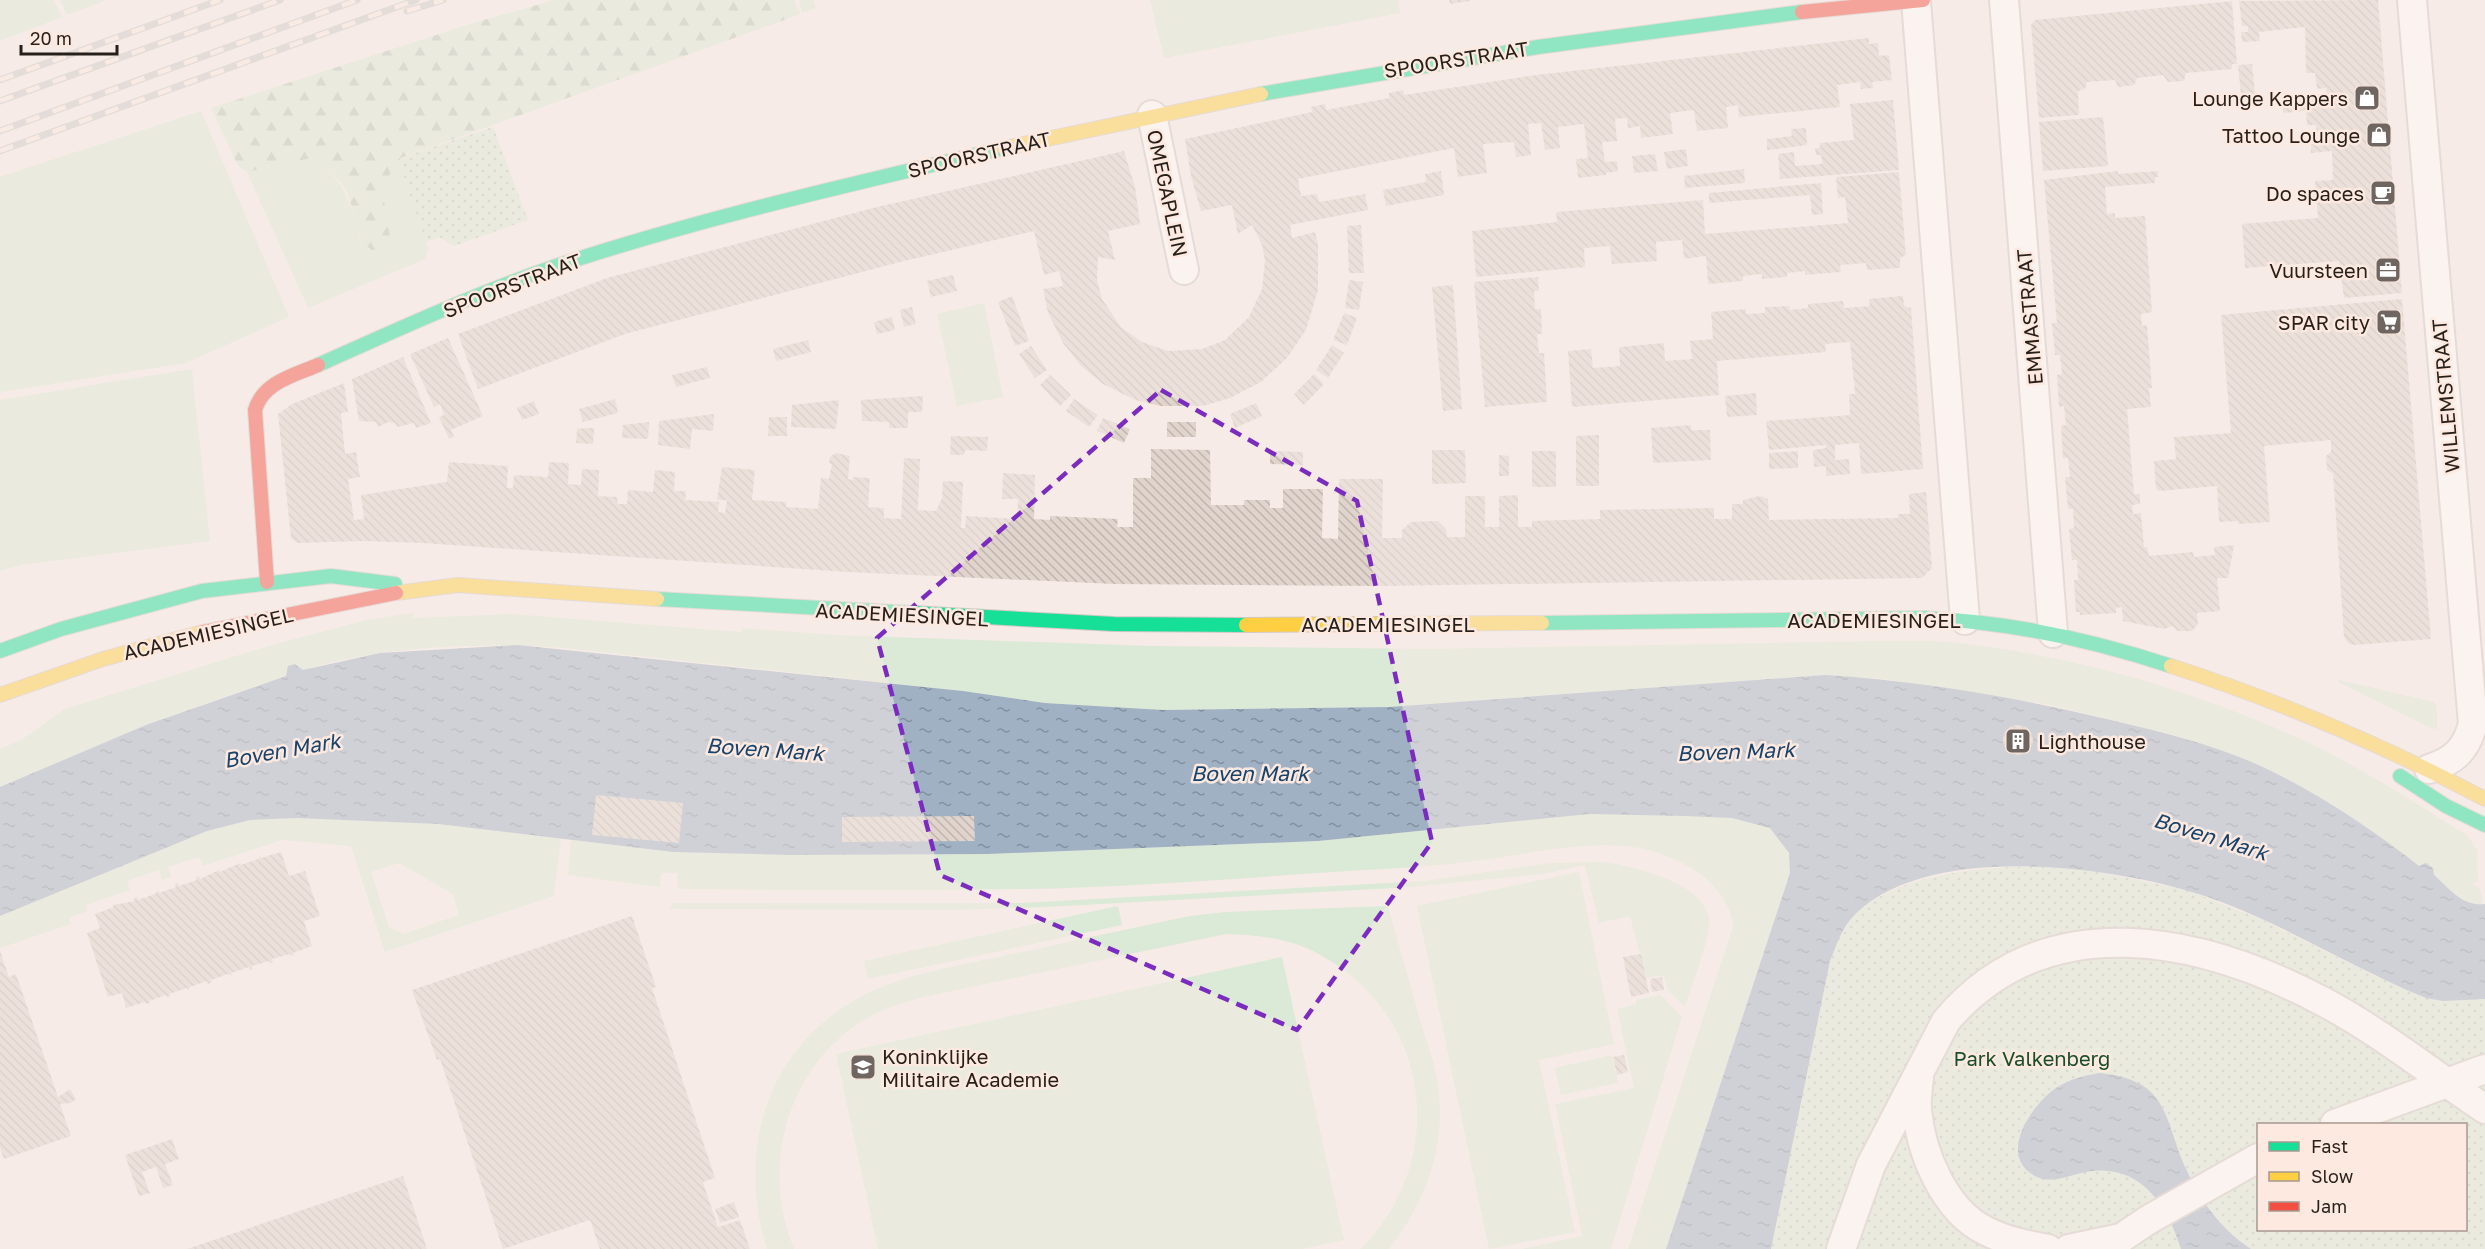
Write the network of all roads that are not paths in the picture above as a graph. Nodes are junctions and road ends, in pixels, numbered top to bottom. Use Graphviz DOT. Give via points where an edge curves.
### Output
graph roads {
  1 [pos="1923,0"];
  2 [pos="2004,0"];
  3 [pos="2412,0"];
  4 [pos="1916,1"];
  5 [pos="1152,115"];
  6 [pos="1184,270"];
  7 [pos="267,582"];
  8 [pos="421,588"];
  9 [pos="1965,620"];
  10 [pos="2053,633"];
  11 [pos="0,651"];
  12 [pos="0,694"];
  13 [pos="2337,732"];
  14 [pos="2429,769"];
  15 [pos="2485,799"];
  16 [pos="2485,825"];
  17 [pos="1920,1067"];
  18 [pos="2485,1069"];
  19 [pos="2448,1085"];
  20 [pos="2485,1109"];
  21 [pos="2342,1123"];
  22 [pos="2257,1159"];
  23 [pos="2113,1243"];
  24 [pos="1841,1249"];
  25 [pos="2048,1249"];
  26 [pos="2069,1249"];
  1 -- 4 [label="street, SPOORSTRAAT"];
  2 -- 10 [label="street, EMMASTRAAT"];
  3 -- 14 [label="street, WILLEMSTRAAT" via="2473,724 2469,740 2457,756"];
  4 -- 5 [label="street, SPOORSTRAAT" via="1533,47 1334,79"];
  4 -- 9 [label="street"];
  5 -- 6 [label="street, OMEGAPLEIN"];
  5 -- 7 [label="street, SPOORSTRAAT" via="672,230 511,283 276,383 264,391 254,411"];
  7 -- 8 [label="street, ACADEMIESINGEL" via="331,576"];
  7 -- 11 [label="street, ACADEMIESINGEL" via="202,591 126,609"];
  8 -- 9 [label="street, ACADEMIESINGEL" via="458,585 783,608 1114,624 1350,626"];
  8 -- 12 [label="street, ACADEMIESINGEL" via="165,640"];
  9 -- 10 [label="street, ACADEMIESINGEL"];
  10 -- 13 [label="street, ACADEMIESINGEL" via="2105,644 2224,683"];
  13 -- 14 [label="street, ACADEMIESINGEL"];
  13 -- 16 [label="street, ACADEMIESINGEL" via="2446,806"];
  14 -- 15 [label="street, ACADEMIESINGEL"];
  17 -- 19 [label="street" via="1946,1021 1985,984 2072,945 2152,943 2223,959 2322,1001 2390,1041"];
  17 -- 24 [label="street" via="1871,1165"];
  17 -- 25 [label="street" via="1917,1110 1939,1183 1959,1210 1984,1230 2019,1244"];
  18 -- 19 [label="street"];
  19 -- 20 [label="street"];
  19 -- 21 [label="street"];
  22 -- 23 [label="street"];
  23 -- 26 [label="street"];
}
